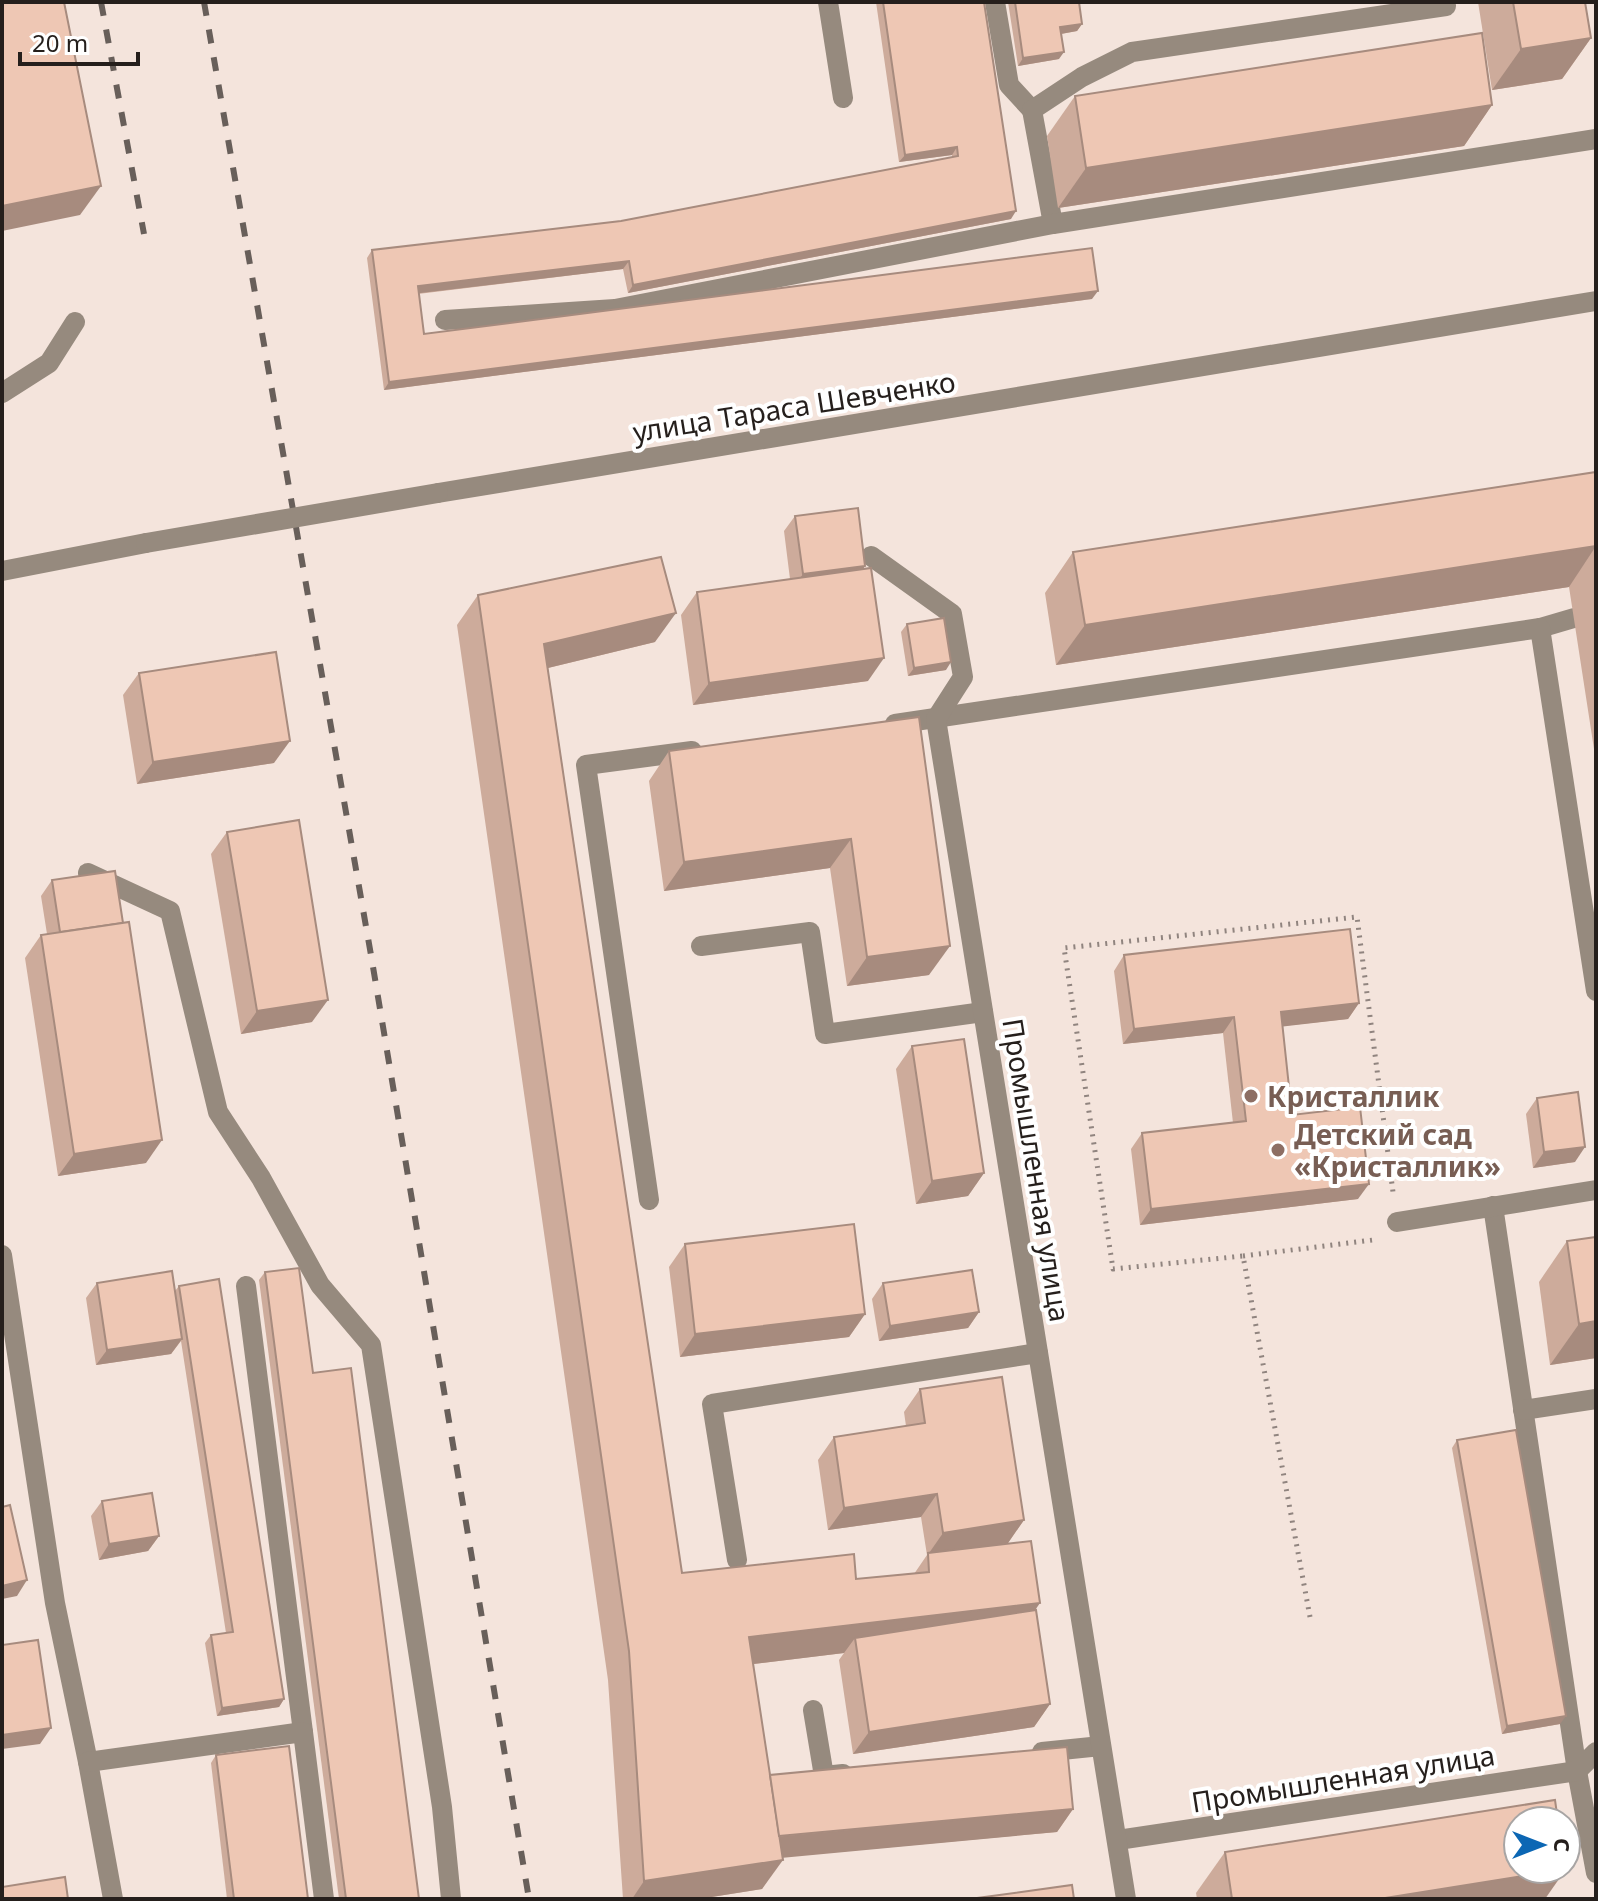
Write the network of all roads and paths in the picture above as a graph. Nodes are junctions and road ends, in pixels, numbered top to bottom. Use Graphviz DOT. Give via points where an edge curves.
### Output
graph roads {
  1 [pos="828,2"];
  2 [pos="995,2"];
  3 [pos="1445,2"];
  4 [pos="843,98"];
  5 [pos="1032,110"];
  6 [pos="1596,139"];
  7 [pos="1053,224"];
  8 [pos="1596,301"];
  9 [pos="445,320"];
  10 [pos="75,322"];
  11 [pos="2,393"];
  12 [pos="871,556"];
  13 [pos="2,571"];
  14 [pos="1574,618"];
  15 [pos="1540,628"];
  16 [pos="936,719"];
  17 [pos="875,727"];
  18 [pos="708,749"];
  19 [pos="88,873"];
  20 [pos="701,946"];
  21 [pos="1596,991"];
  22 [pos="983,1012"];
  23 [pos="1596,1190"];
  24 [pos="649,1200"];
  25 [pos="1493,1206"];
  26 [pos="1397,1222"];
  27 [pos="2,1255"];
  28 [pos="1243,1256"];
  29 [pos="246,1286"];
  30 [pos="1038,1353"];
  31 [pos="1596,1399"];
  32 [pos="1523,1410"];
  33 [pos="737,1560"];
  34 [pos="1310,1617"];
  35 [pos="813,1710"];
  36 [pos="303,1732"];
  37 [pos="1101,1746"];
  38 [pos="1596,1752"];
  39 [pos="1024,1754"];
  40 [pos="88,1762"];
  41 [pos="1577,1771"];
  42 [pos="855,1773"];
  43 [pos="1118,1840"];
  44 [pos="1596,1873"];
  45 [pos="113,1899"];
  46 [pos="324,1899"];
  47 [pos="451,1899"];
  48 [pos="1126,1899"];
  1 -- 4 [label="street"];
  2 -- 5 [label="street" via="1009,85"];
  3 -- 5 [label="street" via="1446,6 1132,52"];
  5 -- 7 [label="street"];
  6 -- 7 [label="street"];
  7 -- 9 [label="street" via="615,309"];
  8 -- 13 [label="street, улица Тараса Шевченко, bridge" via="438,493"];
  10 -- 11 [label="street" via="49,363"];
  12 -- 16 [label="street" via="952,614 963,677"];
  14 -- 15 [label="street"];
  15 -- 16 [label="street"];
  15 -- 21 [label="street"];
  16 -- 17 [label="street"];
  16 -- 22 [label="street, Промышленная улица"];
  18 -- 24 [label="street" via="586,765"];
  19 -- 47 [label="street" via="170,911 218,1112 320,1285 371,1345 442,1807"];
  20 -- 22 [label="street" via="810,932 825,1034"];
  22 -- 30 [label="street, Промышленная улица"];
  23 -- 25 [label="street"];
  25 -- 26 [label="street"];
  25 -- 32 [label="street"];
  26 -- 28 [label="path" via="1398,1236"];
  26 -- 28 [label="path" via="1357,917 1064,948 1113,1269"];
  27 -- 40 [label="street" via="55,1603"];
  28 -- 34 [label="path"];
  29 -- 36 [label="street"];
  30 -- 33 [label="street" via="712,1404"];
  30 -- 37 [label="street, Промышленная улица"];
  31 -- 32 [label="street"];
  32 -- 41 [label="street"];
  35 -- 42 [label="street" via="824,1776"];
  36 -- 40 [label="street"];
  36 -- 46 [label="street"];
  37 -- 39 [label="street"];
  37 -- 43 [label="street, Промышленная улица"];
  38 -- 41 [label="street"];
  40 -- 45 [label="street"];
  41 -- 43 [label="street, Промышленная улица"];
  41 -- 44 [label="street"];
  43 -- 48 [label="street, Промышленная улица"];
}
